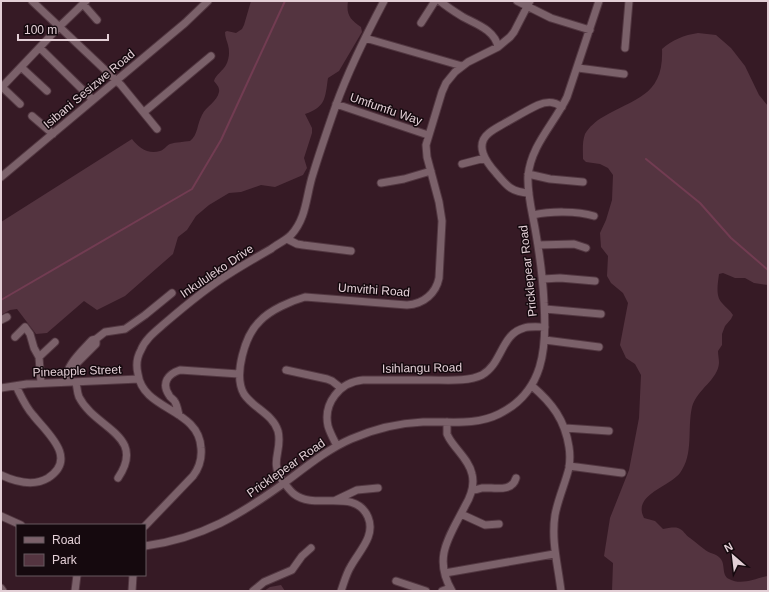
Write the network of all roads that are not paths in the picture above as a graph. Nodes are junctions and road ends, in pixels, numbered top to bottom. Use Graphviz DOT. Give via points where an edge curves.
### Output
graph roads {
  1 [pos="32,1"];
  2 [pos="208,1"];
  3 [pos="384,1"];
  4 [pos="436,1"];
  5 [pos="440,1"];
  6 [pos="517,1"];
  7 [pos="599,1"];
  8 [pos="629,1"];
  9 [pos="84,2"];
  10 [pos="529,4"];
  11 [pos="97,20"];
  12 [pos="421,23"];
  13 [pos="60,27"];
  14 [pos="590,30"];
  15 [pos="365,38"];
  16 [pos="498,46"];
  17 [pos="40,48"];
  18 [pos="624,48"];
  19 [pos="211,56"];
  20 [pos="462,66"];
  21 [pos="21,67"];
  22 [pos="578,68"];
  23 [pos="624,74"];
  24 [pos="116,81"];
  25 [pos="1,87"];
  26 [pos="47,91"];
  27 [pos="93,100"];
  28 [pos="20,104"];
  29 [pos="336,104"];
  30 [pos="562,107"];
  31 [pos="144,112"];
  32 [pos="32,116"];
  33 [pos="157,129"];
  34 [pos="52,134"];
  35 [pos="428,135"];
  36 [pos="484,158"];
  37 [pos="462,164"];
  38 [pos="431,171"];
  39 [pos="528,174"];
  40 [pos="1,177"];
  41 [pos="583,182"];
  42 [pos="381,183"];
  43 [pos="529,193"];
  44 [pos="533,215"];
  45 [pos="594,216"];
  46 [pos="287,239"];
  47 [pos="538,245"];
  48 [pos="586,248"];
  49 [pos="351,251"];
  50 [pos="543,279"];
  51 [pos="595,281"];
  52 [pos="172,293"];
  53 [pos="545,309"];
  54 [pos="601,314"];
  55 [pos="545,327"];
  56 [pos="15,337"];
  57 [pos="545,340"];
  58 [pos="55,342"];
  59 [pos="599,347"];
  60 [pos="39,357"];
  61 [pos="286,370"];
  62 [pos="239,374"];
  63 [pos="139,379"];
  64 [pos="71,380"];
  65 [pos="41,383"];
  66 [pos="16,386"];
  67 [pos="532,386"];
  68 [pos="1,388"];
  69 [pos="341,388"];
  70 [pos="179,415"];
  71 [pos="447,422"];
  72 [pos="565,428"];
  73 [pos="609,431"];
  74 [pos="338,446"];
  75 [pos="569,466"];
  76 [pos="622,473"];
  77 [pos="1,475"];
  78 [pos="118,478"];
  79 [pos="516,478"];
  80 [pos="284,483"];
  81 [pos="378,488"];
  82 [pos="472,490"];
  83 [pos="336,501"];
  84 [pos="461,514"];
  85 [pos="1,516"];
  86 [pos="19,524"];
  87 [pos="499,524"];
  88 [pos="146,525"];
  89 [pos="146,546"];
  90 [pos="311,548"];
  91 [pos="554,554"];
  92 [pos="445,573"];
  93 [pos="77,576"];
  94 [pos="134,576"];
  95 [pos="396,581"];
  96 [pos="1,588"];
  97 [pos="451,589"];
  98 [pos="3,591"];
  99 [pos="75,591"];
  100 [pos="132,591"];
  101 [pos="253,591"];
  102 [pos="341,591"];
  103 [pos="426,591"];
  104 [pos="442,591"];
  105 [pos="561,591"];
  1 -- 13 [label="street"];
  2 -- 24 [label="street, Isibani Sesizwe Road"];
  3 -- 15 [label="street, Inkululeko Drive"];
  4 -- 12 [label="street"];
  5 -- 16 [label="street" via="489,31"];
  6 -- 10 [label="street"];
  7 -- 14 [label="street, Pricklepear Road"];
  8 -- 18 [label="street" via="623,33"];
  9 -- 11 [label="street"];
  9 -- 13 [label="street"];
  10 -- 14 [label="street" via="551,18"];
  10 -- 16 [label="street, Umvithi Road" via="514,32"];
  13 -- 17 [label="street"];
  13 -- 24 [label="street"];
  14 -- 22 [label="street, Pricklepear Road"];
  15 -- 20 [label="street"];
  15 -- 29 [label="street, Inkululeko Drive"];
  16 -- 20 [label="street, Umvithi Road"];
  17 -- 21 [label="street"];
  17 -- 27 [label="street"];
  19 -- 31 [label="street"];
  20 -- 35 [label="street, Umvithi Road" via="446,82"];
  21 -- 25 [label="street"];
  21 -- 26 [label="street"];
  22 -- 23 [label="street"];
  22 -- 30 [label="street, Pricklepear Road"];
  24 -- 27 [label="street, Isibani Sesizwe Road"];
  24 -- 31 [label="street"];
  25 -- 28 [label="street"];
  27 -- 34 [label="street, Isibani Sesizwe Road"];
  29 -- 35 [label="street, Umfumfu Way"];
  29 -- 46 [label="street, Inkululeko Drive" via="311,179 303,218"];
  30 -- 36 [label="street" via="556,103 543,103 489,132 482,144"];
  30 -- 39 [label="street, Pricklepear Road" via="537,147"];
  31 -- 33 [label="street"];
  32 -- 34 [label="street"];
  34 -- 40 [label="street, Isibani Sesizwe Road"];
  35 -- 38 [label="street, Umvithi Road" via="426,150"];
  36 -- 37 [label="street"];
  36 -- 43 [label="street" via="511,189"];
  38 -- 42 [label="street"];
  38 -- 62 [label="street, Umvithi Road" via="442,234 439,278 433,292 412,304 310,296 292,302 264,317 255,326 247,342"];
  39 -- 41 [label="street" via="550,180"];
  39 -- 43 [label="street, Pricklepear Road"];
  43 -- 44 [label="street, Pricklepear Road"];
  44 -- 45 [label="street" via="585,212"];
  44 -- 47 [label="street, Pricklepear Road"];
  46 -- 49 [label="street" via="303,245"];
  46 -- 63 [label="street, Inkululeko Drive" via="207,288 151,336 143,345 138,358"];
  47 -- 48 [label="street" via="574,244"];
  47 -- 50 [label="street, Pricklepear Road"];
  50 -- 51 [label="street"];
  50 -- 53 [label="street, Pricklepear Road"];
  52 -- 64 [label="street" via="125,329 105,332 92,340 66,374"];
  53 -- 54 [label="street"];
  53 -- 55 [label="street, Pricklepear Road"];
  55 -- 57 [label="street, Pricklepear Road"];
  55 -- 69 [label="street, Isihlangu Road" via="525,328 514,332 489,370 476,377 357,381"];
  56 -- 60 [label="street" via="25,327"];
  57 -- 59 [label="street"];
  57 -- 67 [label="street, Pricklepear Road" via="541,365"];
  58 -- 60 [label="street"];
  60 -- 65 [label="street"];
  61 -- 69 [label="street" via="327,379"];
  62 -- 70 [label="street" via="180,370 172,374 165,384 176,402"];
  62 -- 80 [label="street, Umvithi Road" via="245,396 271,418 277,427 279,439 276,471"];
  63 -- 64 [label="street, Pineapple Street"];
  63 -- 70 [label="street, Inkululeko Drive" via="150,396"];
  64 -- 65 [label="street, Pineapple Street"];
  64 -- 78 [label="street" via="85,406 124,443 127,458"];
  65 -- 66 [label="street, Pineapple Street"];
  66 -- 68 [label="street, Pineapple Street"];
  66 -- 77 [label="street, Pineapple Street" via="28,409 58,446 60,460 54,473 40,482 24,483"];
  67 -- 71 [label="street, Pricklepear Road" via="514,405 491,418"];
  67 -- 72 [label="street" via="554,407"];
  69 -- 74 [label="street" via="330,403 327,418"];
  70 -- 88 [label="street, Inkululeko Drive" via="191,424 198,435 201,445 200,462 193,476"];
  71 -- 74 [label="street, Pricklepear Road" via="394,425 363,434"];
  71 -- 82 [label="street" via="447,434 470,469"];
  72 -- 73 [label="street"];
  72 -- 75 [label="street" via="570,454"];
  74 -- 80 [label="street, Pricklepear Road"];
  75 -- 76 [label="street"];
  75 -- 91 [label="street" via="555,515"];
  79 -- 82 [label="street" via="508,487"];
  80 -- 83 [label="street" via="303,499"];
  80 -- 89 [label="street, Pricklepear Road" via="229,520 212,528 175,541"];
  81 -- 83 [label="street" via="357,490"];
  82 -- 84 [label="street"];
  83 -- 102 [label="street" via="359,506 367,515 370,526 367,539 350,566"];
  84 -- 87 [label="street" via="485,525"];
  84 -- 92 [label="street" via="443,551"];
  85 -- 86 [label="street"];
  90 -- 101 [label="street" via="292,570 264,582"];
  91 -- 92 [label="street"];
  91 -- 105 [label="street"];
  92 -- 97 [label="street"];
  93 -- 99 [label="street"];
  94 -- 100 [label="street"];
  95 -- 103 [label="street"];
  96 -- 98 [label="street"];
  97 -- 104 [label="street"];
}
